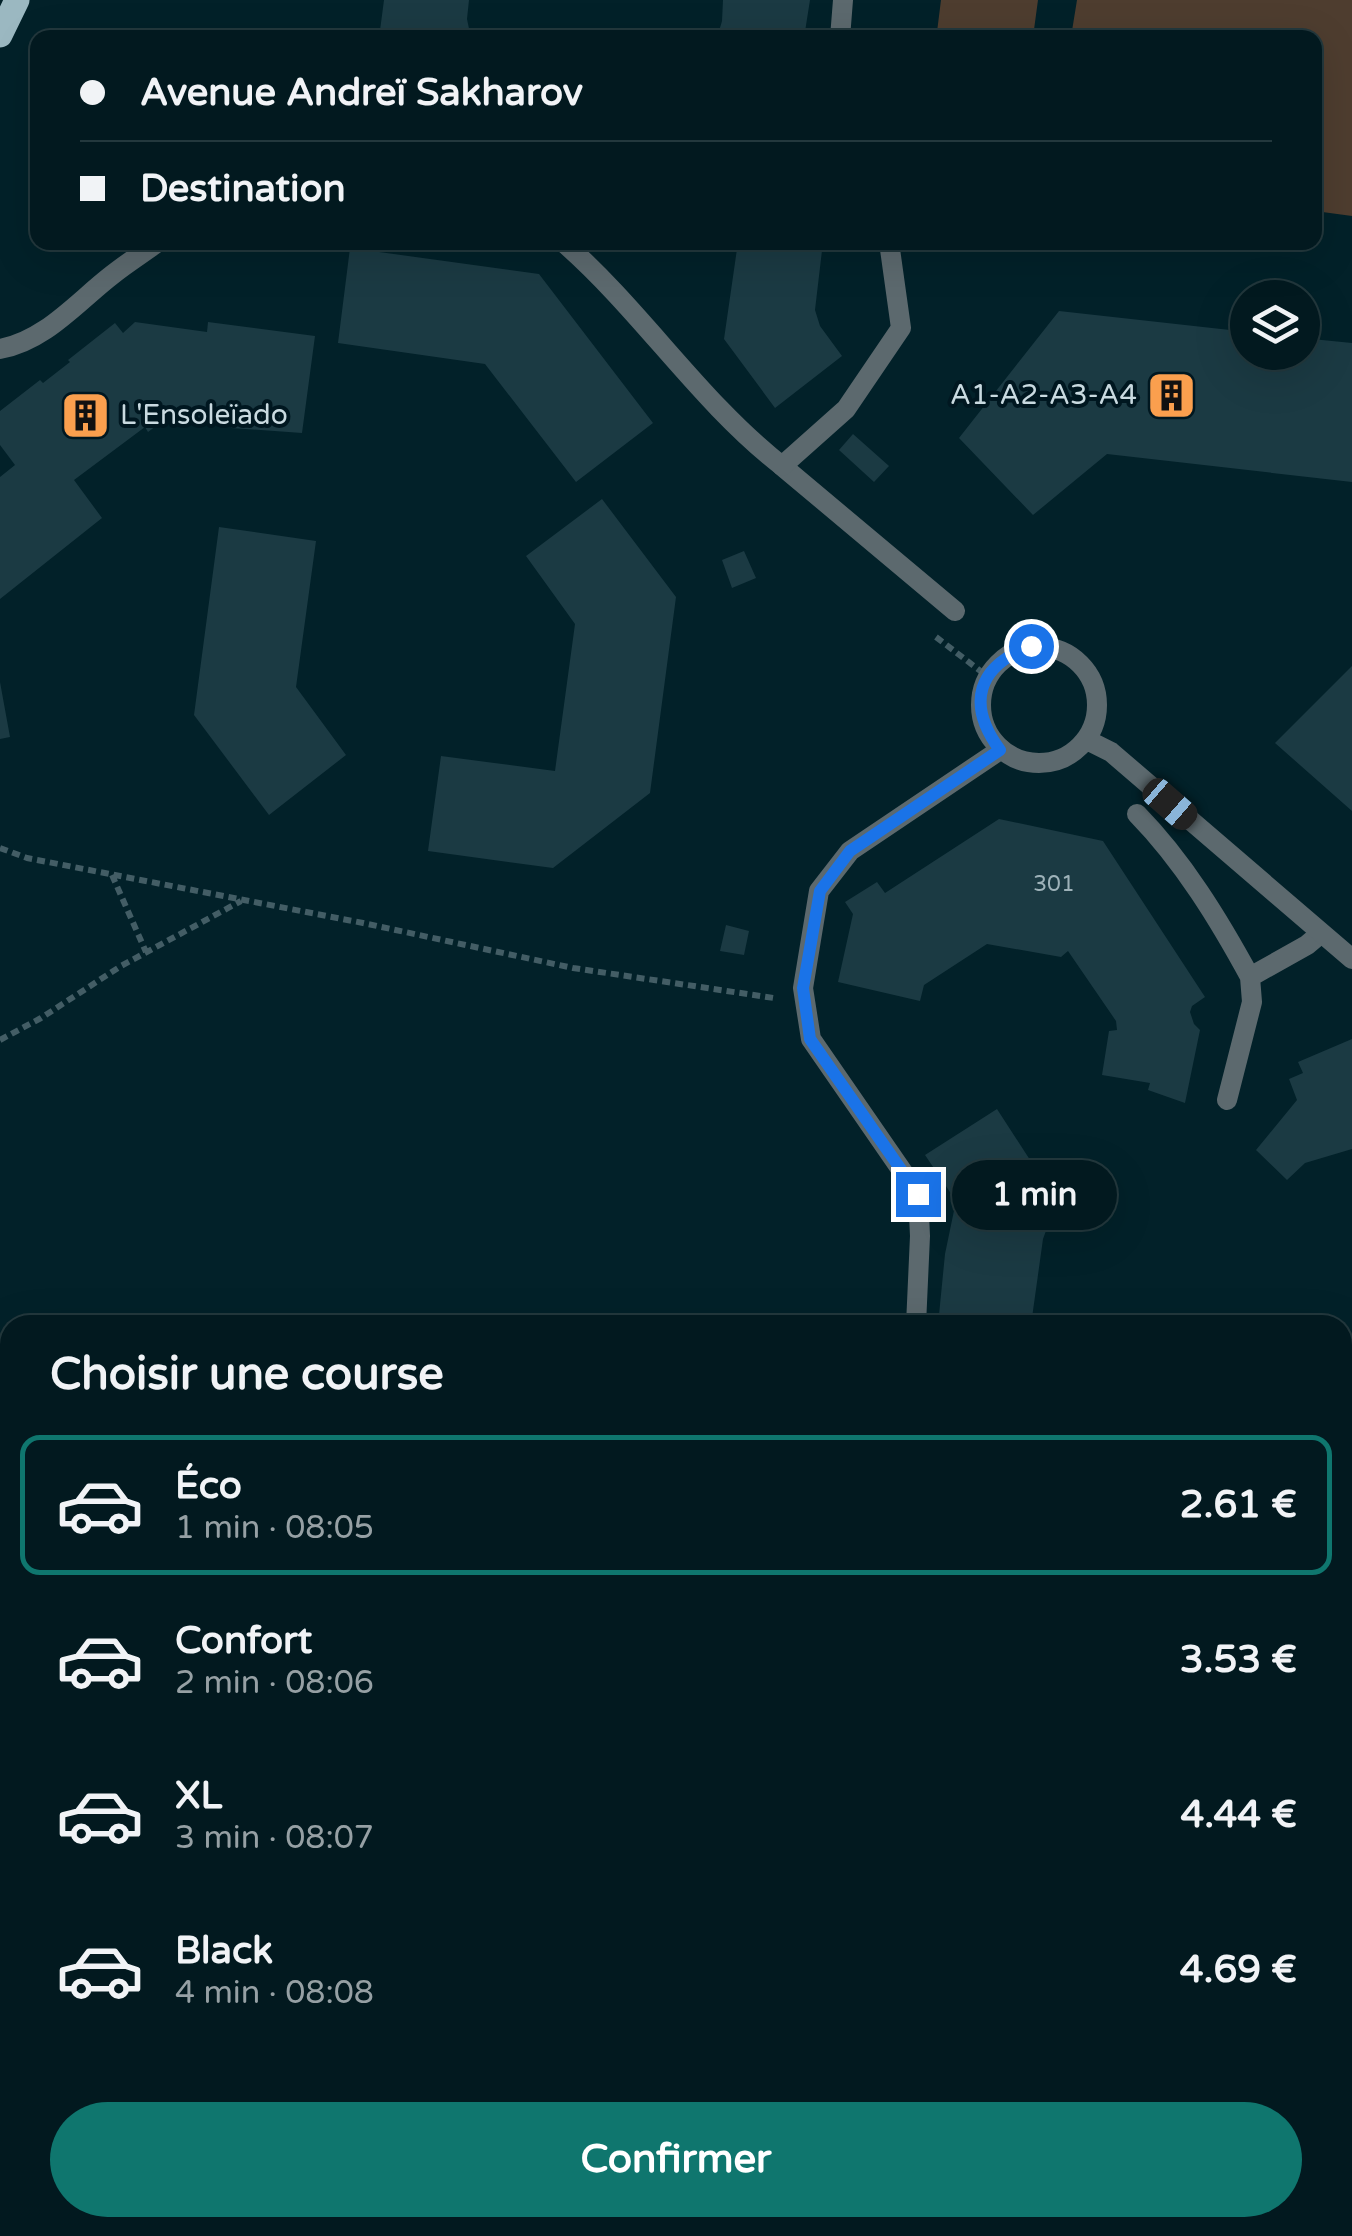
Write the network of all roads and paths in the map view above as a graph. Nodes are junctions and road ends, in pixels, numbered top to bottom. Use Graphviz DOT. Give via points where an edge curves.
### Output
graph roads {
  1 [pos="17,0"];
  2 [pos="843,0"];
  3 [pos="841,30"];
  4 [pos="0,36"];
  5 [pos="147,250"];
  6 [pos="572,250"];
  7 [pos="890,250"];
  8 [pos="0,348"];
  9 [pos="782,466"];
  10 [pos="955,611"];
  11 [pos="1087,740"];
  12 [pos="1000,750"];
  13 [pos="1137,814"];
  14 [pos="0,848"];
  15 [pos="111,874"];
  16 [pos="244,900"];
  17 [pos="1320,934"];
  18 [pos="146,952"];
  19 [pos="1352,959"];
  20 [pos="1250,977"];
  21 [pos="805,1003"];
  22 [pos="0,1040"];
  23 [pos="1227,1100"];
  24 [pos="916,1315"];
  1 -- 4 [label="main road"];
  2 -- 3 [label="street"];
  5 -- 8 [label="street" via="46,330"];
  6 -- 9 [label="street" via="687,377"];
  7 -- 9 [label="street" via="901,328 846,408"];
  9 -- 10 [label="street"];
  11 -- 12 [label="street" via="1070,756 1046,764 1022,762"];
  11 -- 12 [label="street" via="1098,714 1095,686 1081,664 1058,649 1031,646 1005,656 987,676 979,702 984,729"];
  11 -- 17 [label="street" via="1111,752"];
  12 -- 21 [label="street" via="850,851 820,891"];
  13 -- 20 [label="street" via="1163,840"];
  14 -- 15 [label="path"];
  15 -- 16 [label="path"];
  15 -- 18 [label="path"];
  16 -- 18 [label="path"];
  16 -- 21 [label="path" via="573,968"];
  17 -- 19 [label="street"];
  17 -- 20 [label="street"];
  18 -- 22 [label="path"];
  20 -- 23 [label="street" via="1252,1002"];
  21 -- 24 [label="street" via="810,1039 918,1194"];
}
